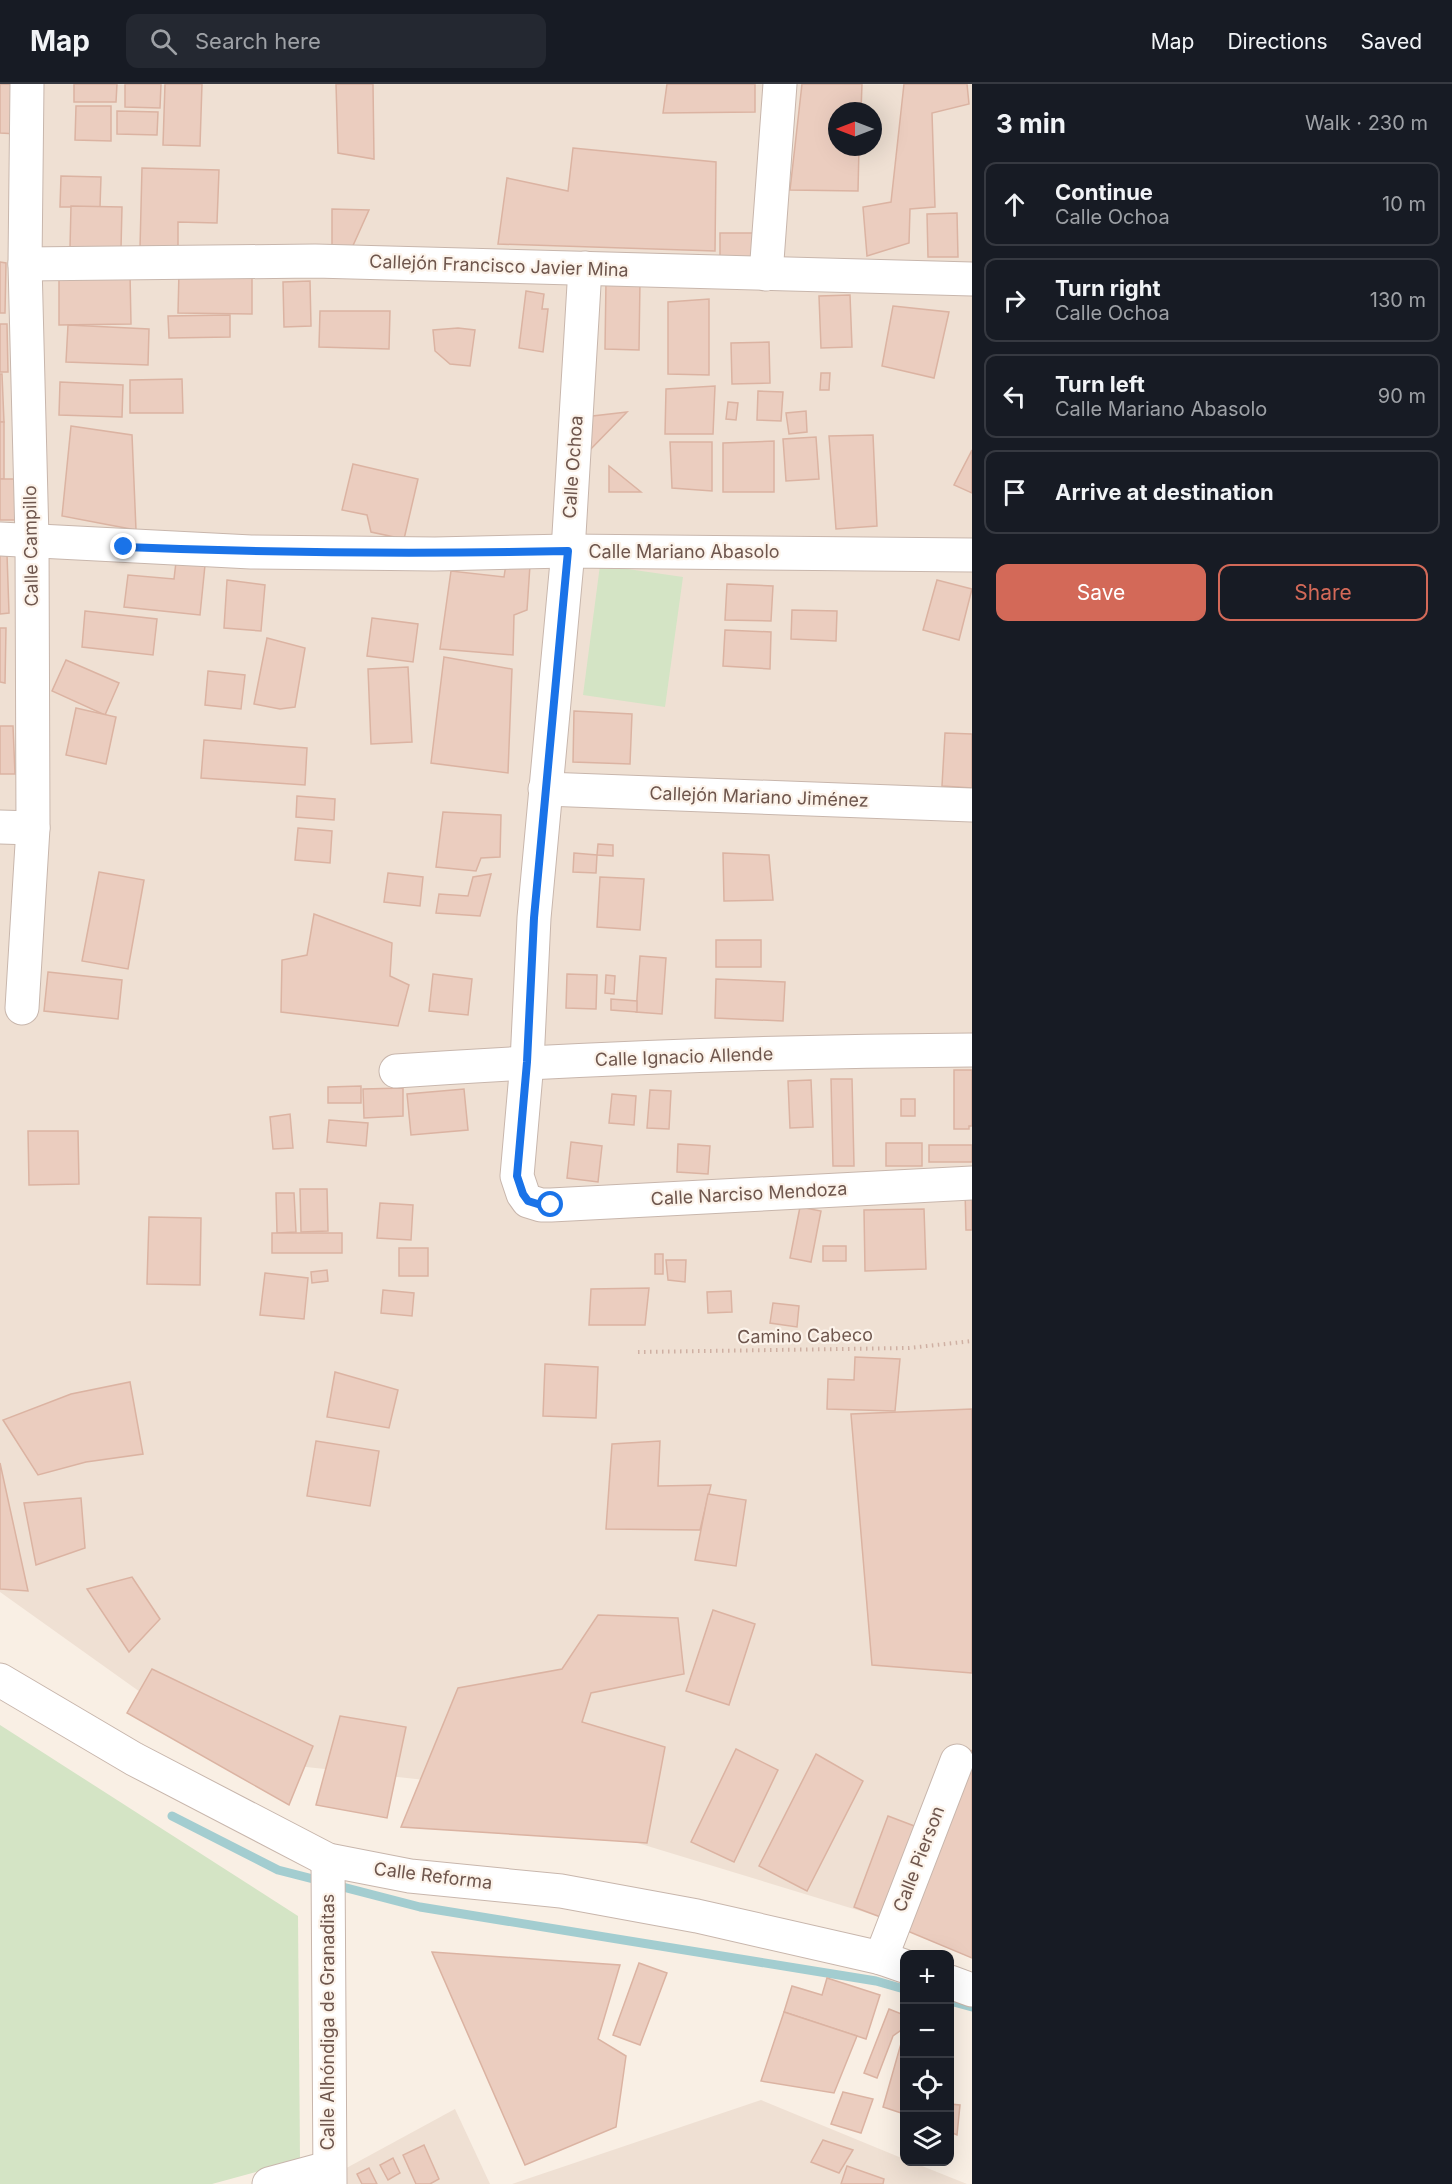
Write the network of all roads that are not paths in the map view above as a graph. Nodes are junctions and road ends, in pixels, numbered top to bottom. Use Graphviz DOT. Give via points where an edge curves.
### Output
graph roads {
  1 [pos="27,84"];
  2 [pos="780,84"];
  3 [pos="25,264"];
  4 [pos="585,268"];
  5 [pos="766,274"];
  6 [pos="972,279"];
  7 [pos="0,539"];
  8 [pos="32,539"];
  9 [pos="568,551"];
  10 [pos="972,555"];
  11 [pos="545,789"];
  12 [pos="972,805"];
  13 [pos="0,827"];
  14 [pos="33,828"];
  15 [pos="22,1008"];
  16 [pos="972,1050"];
  17 [pos="527,1062"];
  18 [pos="396,1071"];
  19 [pos="972,1184"];
  20 [pos="528,1201"];
  21 [pos="0,1680"];
  22 [pos="957,1761"];
  23 [pos="328,1860"];
  24 [pos="893,1962"];
  25 [pos="954,1983"];
  26 [pos="972,1990"];
  27 [pos="329,2176"];
  28 [pos="269,2184"];
  1 -- 3 [label="street, Calle Campillo"];
  2 -- 5 [label="street"];
  3 -- 4 [label="street, Callejón Francisco Javier Mina" via="315,261"];
  3 -- 8 [label="street, Calle Campillo"];
  4 -- 5 [label="street, Callejón Francisco Javier Mina"];
  4 -- 9 [label="street, Calle Ochoa"];
  5 -- 6 [label="street, Callejón Francisco Javier Mina"];
  7 -- 8 [label="street, Calle Mariano Abasolo"];
  8 -- 9 [label="street, Calle Mariano Abasolo" via="251,552"];
  8 -- 14 [label="street, Calle Campillo"];
  9 -- 10 [label="street, Calle Mariano Abasolo"];
  9 -- 11 [label="street, Calle Ochoa"];
  11 -- 12 [label="street, Callejón Mariano Jiménez"];
  11 -- 17 [label="street, Calle Ochoa"];
  13 -- 14 [label="street"];
  14 -- 15 [label="street, Calle Campillo"];
  16 -- 17 [label="street, Calle Ignacio Allende"];
  17 -- 18 [label="street, Calle Ignacio Allende"];
  17 -- 20 [label="street, Calle Ochoa" via="517,1176"];
  19 -- 20 [label="street, Calle Narciso Mendoza" via="551,1205"];
  21 -- 23 [label="street, Calle Reforma" via="134,1759"];
  22 -- 24 [label="street, Calle Pierson"];
  23 -- 24 [label="street, Calle Reforma" via="410,1876 561,1891 697,1916"];
  23 -- 27 [label="street, Calle Alhóndiga de Granaditas"];
  25 -- 26 [label="street"];
  27 -- 28 [label="street"];
}
